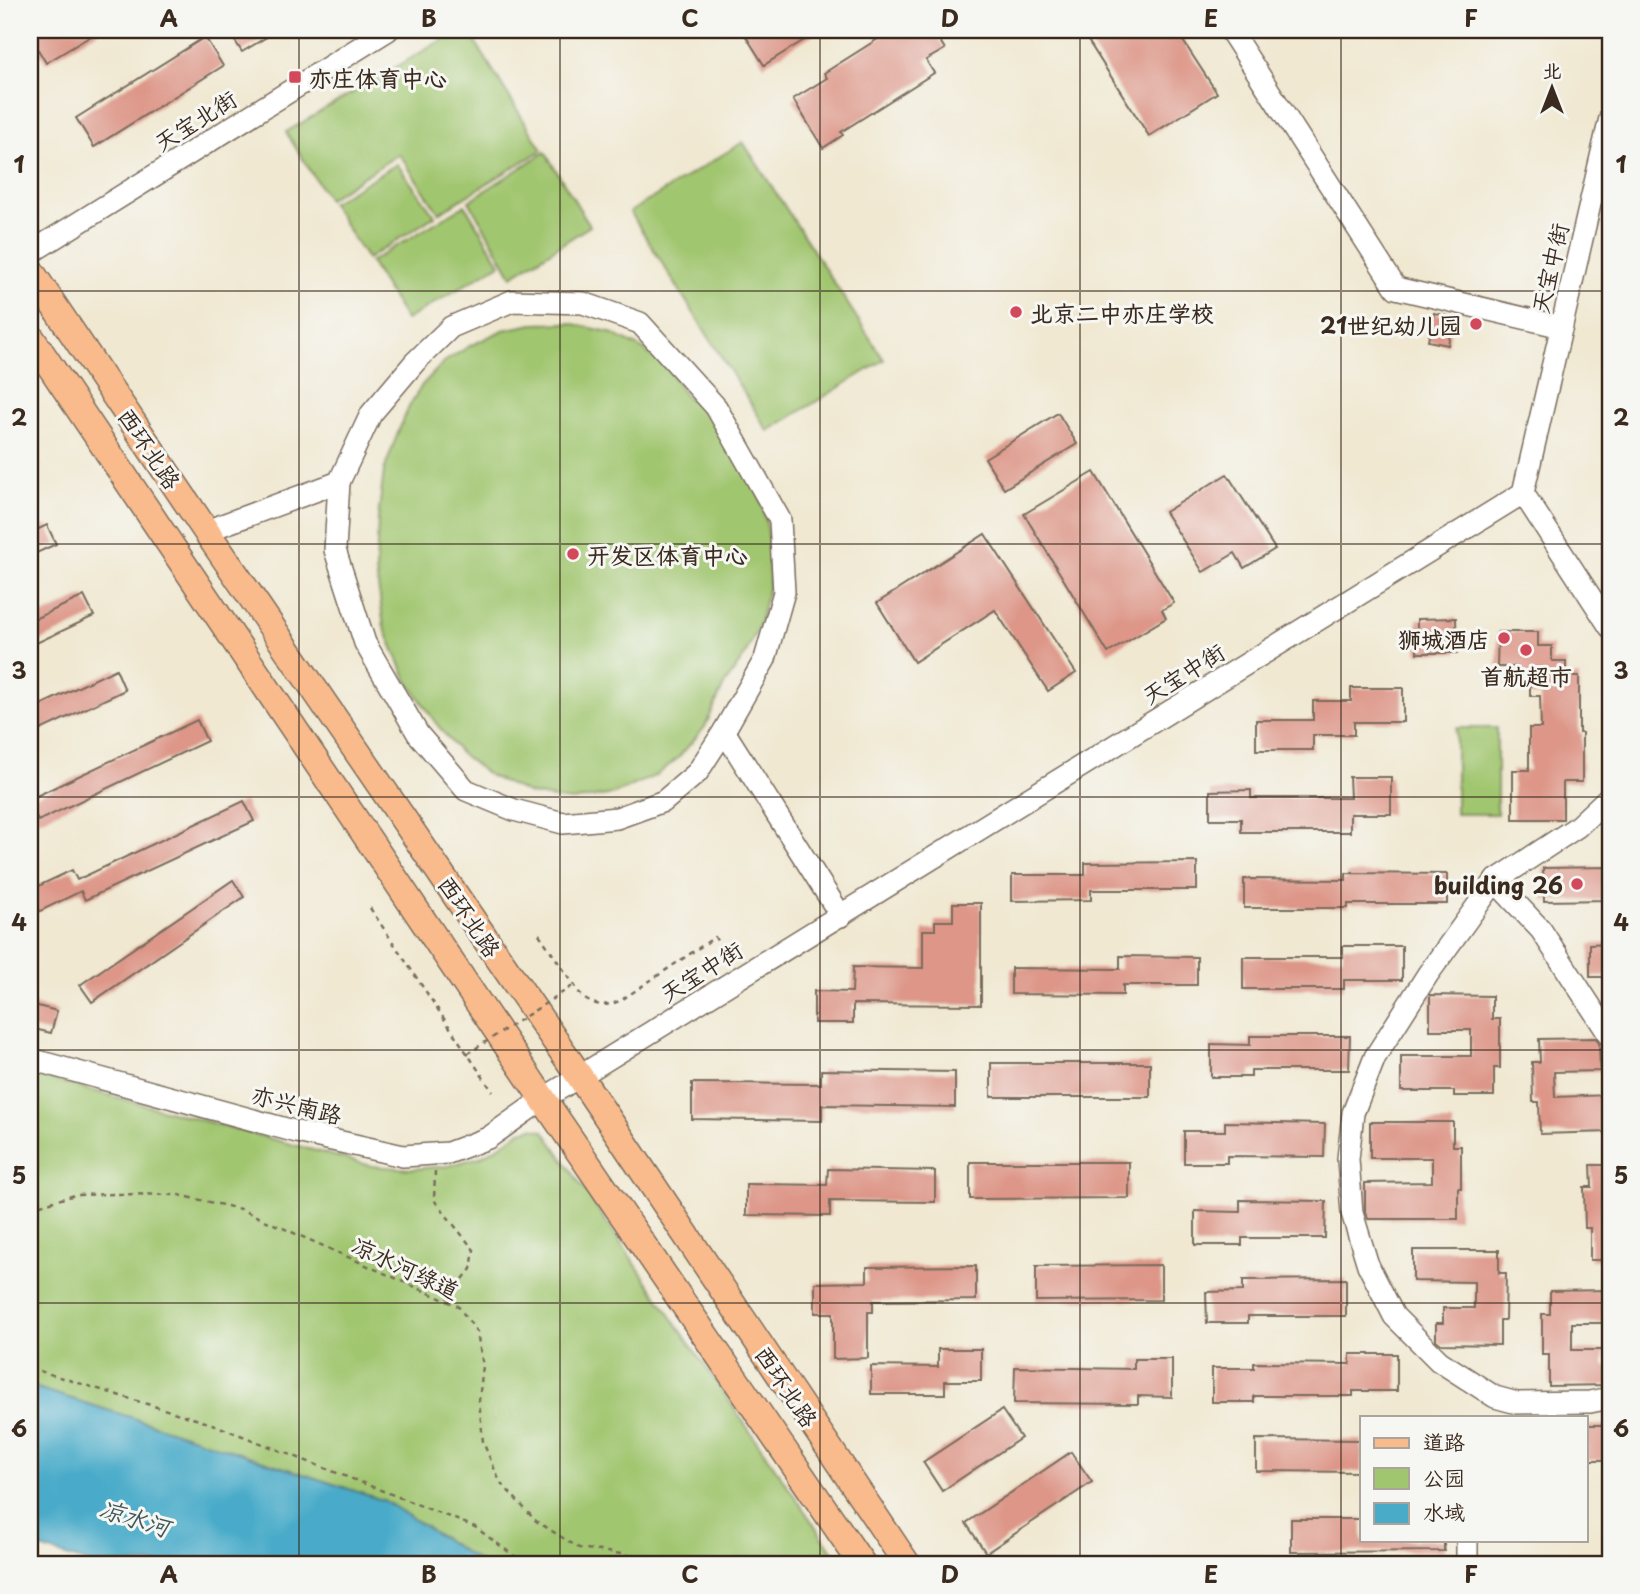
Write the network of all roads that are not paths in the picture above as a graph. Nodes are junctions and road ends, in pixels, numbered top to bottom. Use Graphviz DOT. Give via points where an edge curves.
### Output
graph roads {
  1 [pos="388,30"];
  2 [pos="1230,30"];
  3 [pos="1610,118"];
  4 [pos="30,253"];
  5 [pos="30,270"];
  6 [pos="1562,327"];
  7 [pos="30,336"];
  8 [pos="339,482"];
  9 [pos="1523,493"];
  10 [pos="206,531"];
  11 [pos="1610,627"];
  12 [pos="724,731"];
  13 [pos="1610,796"];
  14 [pos="1495,881"];
  15 [pos="841,916"];
  16 [pos="1610,1036"];
  17 [pos="30,1059"];
  18 [pos="580,1077"];
  19 [pos="542,1099"];
  20 [pos="1610,1398"];
  21 [pos="1492,1407"];
  22 [pos="1466,1542"];
  23 [pos="862,1564"];
  24 [pos="907,1564"];
  25 [pos="1467,1564"];
  1 -- 4 [label="street, 天宝北街"];
  2 -- 6 [label="street" via="1396,288"];
  3 -- 6 [label="street, 天宝中街"];
  5 -- 10 [label="main road, 西环北路"];
  6 -- 9 [label="street, 天宝中街"];
  7 -- 19 [label="main road, 西环北路"];
  8 -- 10 [label="street"];
  8 -- 12 [label="street" via="335,550 365,643 418,734 466,790 563,823 617,818 664,801 697,772"];
  8 -- 12 [label="street" via="371,414 451,327 512,301 583,303 640,323 716,407 780,520 784,592 765,659"];
  9 -- 11 [label="street"];
  9 -- 15 [label="street, 天宝中街"];
  10 -- 18 [label="main road, 西环北路"];
  12 -- 15 [label="street"];
  13 -- 14 [label="street" via="1577,827"];
  14 -- 16 [label="street" via="1541,930"];
  14 -- 21 [label="street" via="1375,1057 1353,1113 1348,1159 1352,1213 1368,1265 1394,1316"];
  15 -- 18 [label="street, 天宝中街"];
  17 -- 19 [label="street, 亦兴南路" via="403,1156 448,1153 488,1138"];
  18 -- 19 [label="street, 天宝中街"];
  18 -- 24 [label="main road, 西环北路"];
  19 -- 23 [label="main road, 西环北路"];
  20 -- 21 [label="street"];
  22 -- 25 [label="street"];
}
